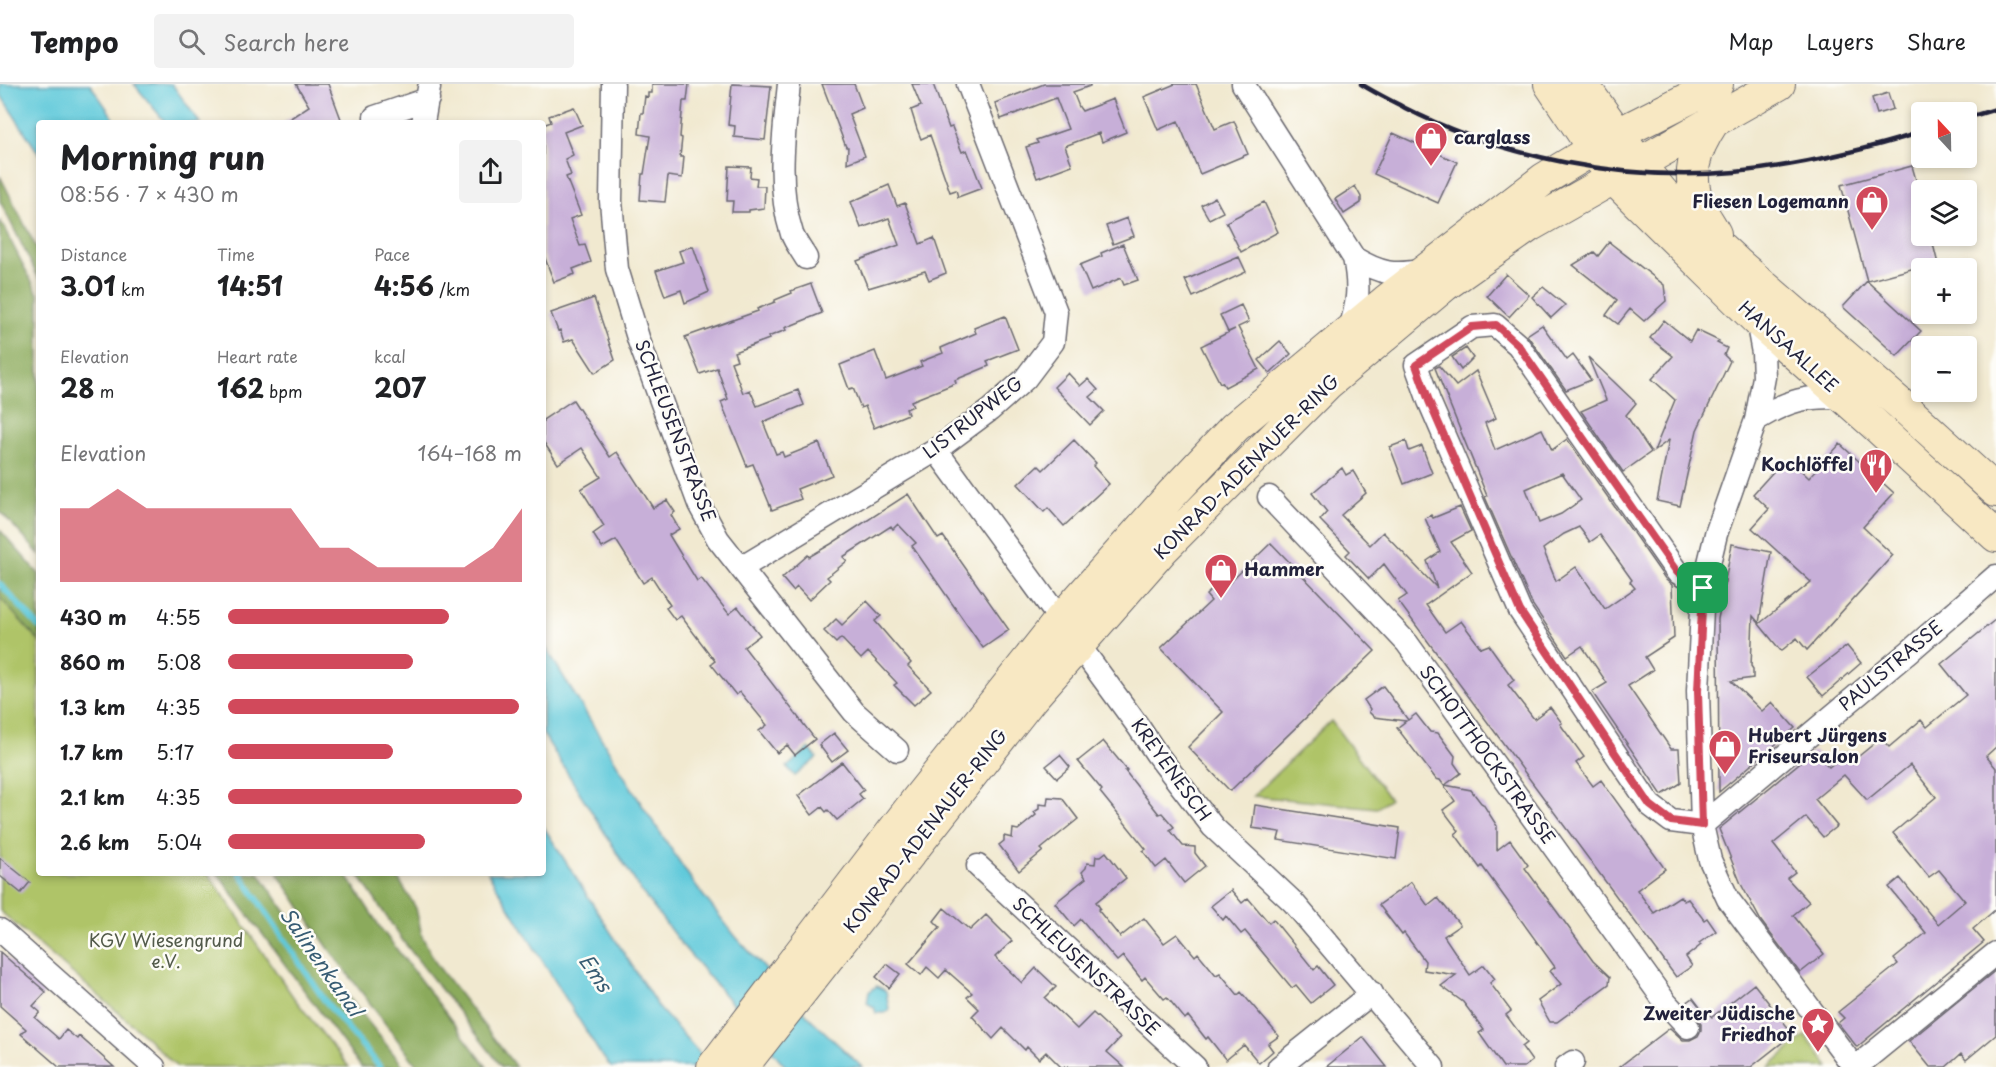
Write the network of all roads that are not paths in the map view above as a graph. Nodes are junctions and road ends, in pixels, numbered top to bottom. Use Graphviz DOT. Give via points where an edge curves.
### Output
graph roads {
  1 [pos="613,84"];
  2 [pos="789,84"];
  3 [pos="968,84"];
  4 [pos="1243,84"];
  5 [pos="1550,84"];
  6 [pos="1582,84"];
  7 [pos="1717,84"];
  8 [pos="1779,84"];
  9 [pos="429,92"];
  10 [pos="376,120"];
  11 [pos="424,120"];
  12 [pos="1713,122"];
  13 [pos="1605,141"];
  14 [pos="1626,171"];
  15 [pos="1726,253"];
  16 [pos="806,258"];
  17 [pos="1354,258"];
  18 [pos="1425,270"];
  19 [pos="1757,320"];
  20 [pos="1349,332"];
  21 [pos="1845,398"];
  22 [pos="1756,420"];
  23 [pos="936,450"];
  24 [pos="1996,492"];
  25 [pos="1269,497"];
  26 [pos="1996,536"];
  27 [pos="741,568"];
  28 [pos="1996,576"];
  29 [pos="1703,588"];
  30 [pos="1069,633"];
  31 [pos="897,750"];
  32 [pos="1702,825"];
  33 [pos="978,866"];
  34 [pos="0,930"];
  35 [pos="1996,953"];
  36 [pos="811,959"];
  37 [pos="1372,993"];
  38 [pos="1688,1027"];
  39 [pos="154,1067"];
  40 [pos="713,1067"];
  41 [pos="742,1067"];
  42 [pos="1196,1067"];
  43 [pos="1279,1067"];
  44 [pos="1433,1067"];
  45 [pos="1855,1067"];
  1 -- 27 [label="street, SCHLEUSENSTRASSE" via="611,201 617,269 699,504 718,539"];
  2 -- 16 [label="street" via="782,162 784,200 793,236"];
  3 -- 23 [label="street, LISTRUPWEG" via="1056,312 1053,342 1025,379"];
  4 -- 17 [label="street"];
  5 -- 13 [label="main road"];
  6 -- 13 [label="main road"];
  7 -- 13 [label="main road, KONRAD-ADENAUER-RING"];
  8 -- 12 [label="main road, KONRAD-ADENAUER-RING"];
  9 -- 10 [label="street" via="375,117"];
  9 -- 11 [label="street"];
  12 -- 14 [label="main road, KONRAD-ADENAUER-RING"];
  12 -- 15 [label="main road" via="1695,154 1694,191"];
  13 -- 14 [label="main road, HANSAALLEE"];
  13 -- 18 [label="main road, KONRAD-ADENAUER-RING" via="1544,179"];
  14 -- 15 [label="main road, HANSAALLEE" via="1668,200"];
  14 -- 19 [label="main road, HANSAALLEE"];
  14 -- 30 [label="main road, KONRAD-ADENAUER-RING" via="1529,226 1464,272 1327,384 1162,549"];
  15 -- 24 [label="main road, HANSAALLEE"];
  17 -- 18 [label="street" via="1374,270 1405,274"];
  17 -- 20 [label="street" via="1358,299"];
  18 -- 20 [label="main road, KONRAD-ADENAUER-RING"];
  19 -- 21 [label="main road, HANSAALLEE"];
  19 -- 22 [label="street" via="1764,377"];
  20 -- 30 [label="main road, KONRAD-ADENAUER-RING" via="1235,427 1172,495"];
  21 -- 22 [label="street" via="1797,399"];
  21 -- 26 [label="main road, HANSAALLEE"];
  22 -- 29 [label="street" via="1716,534"];
  23 -- 27 [label="street, LISTRUPWEG"];
  23 -- 30 [label="street, KREYENESCH"];
  25 -- 38 [label="street, SCHOTTHOCKSTRASSE" via="1407,643 1666,1004"];
  27 -- 31 [label="street, SCHLEUSENSTRASSE" via="854,712"];
  28 -- 32 [label="street, PAULSTRASSE"];
  29 -- 32 [label="street" via="1698,691"];
  29 -- 32 [label="street" via="1677,572 1518,345 1496,325 1472,327 1416,365 1520,611 1650,805 1671,821"];
  30 -- 36 [label="main road, KONRAD-ADENAUER-RING" via="1031,699"];
  30 -- 37 [label="street, KREYENESCH" via="1213,827 1293,902"];
  32 -- 45 [label="street" via="1710,860 1728,899"];
  33 -- 42 [label="street, SCHLEUSENSTRASSE"];
  34 -- 39 [label="street"];
  35 -- 45 [label="street"];
  36 -- 40 [label="main road"];
  36 -- 41 [label="main road"];
  37 -- 43 [label="street"];
  37 -- 44 [label="street, KREYENESCH"];
}
